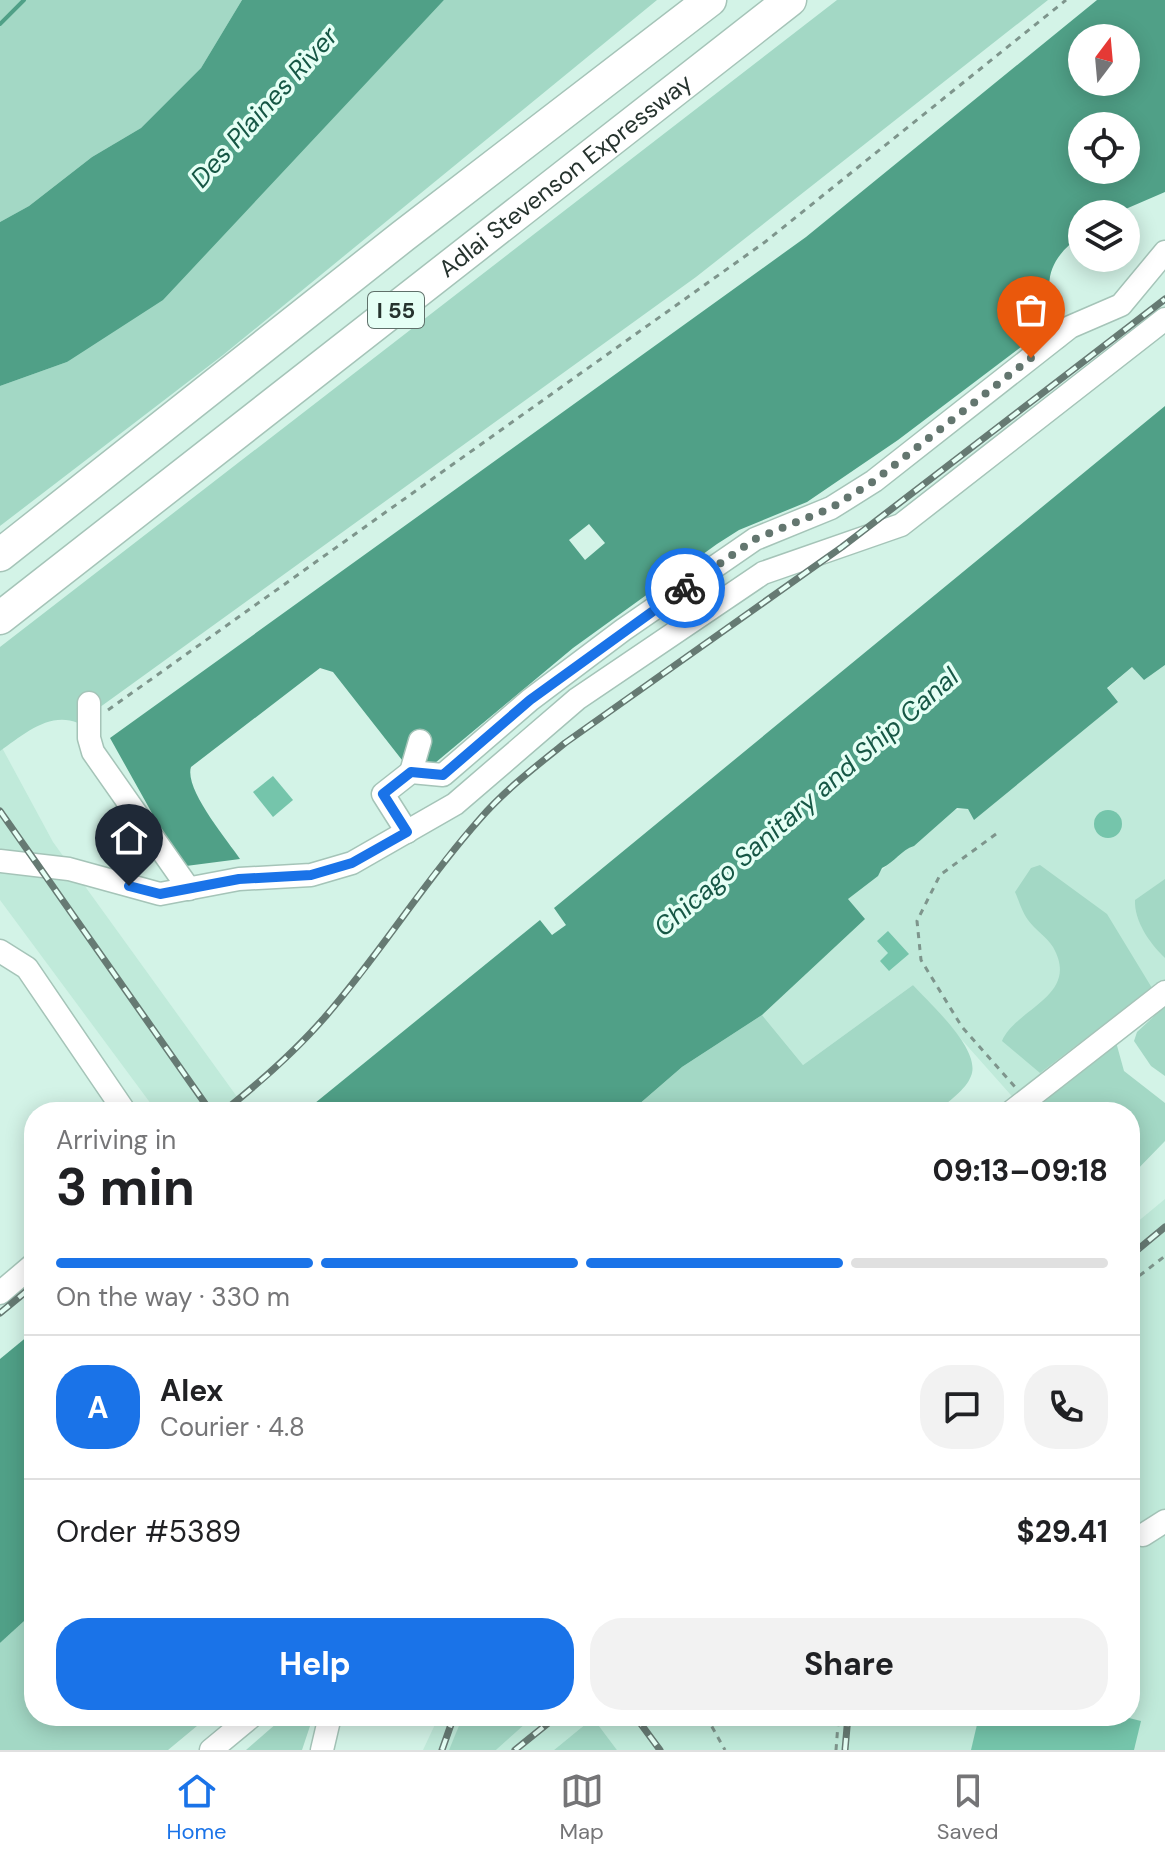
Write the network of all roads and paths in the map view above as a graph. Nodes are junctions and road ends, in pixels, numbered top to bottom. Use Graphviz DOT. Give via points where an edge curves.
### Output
graph roads {
  1 [pos="695,0"];
  2 [pos="710,0"];
  3 [pos="790,0"];
  4 [pos="1066,0"];
  5 [pos="615,73"];
  6 [pos="1165,252"];
  7 [pos="1121,305"];
  8 [pos="1036,314"];
  9 [pos="1165,319"];
  10 [pos="1144,335"];
  11 [pos="1057,337"];
  12 [pos="0,555"];
  13 [pos="0,618"];
  14 [pos="89,713"];
  15 [pos="420,741"];
  16 [pos="411,772"];
  17 [pos="407,832"];
  18 [pos="996,834"];
  19 [pos="0,861"];
  20 [pos="189,889"];
  21 [pos="0,951"];
  22 [pos="1165,992"];
  23 [pos="118,1102"];
  24 [pos="1016,1102"];
  25 [pos="1024,1102"];
  26 [pos="1165,1256"];
  27 [pos="24,1273"];
  28 [pos="1140,1275"];
  29 [pos="0,1293"];
  30 [pos="1165,1521"];
  31 [pos="1143,1535"];
  32 [pos="240,1726"];
  33 [pos="328,1726"];
  34 [pos="712,1726"];
  35 [pos="838,1726"];
  36 [pos="211,1750"];
  37 [pos="322,1750"];
  38 [pos="725,1750"];
  39 [pos="836,1750"];
  1 -- 5 [label="highway"];
  2 -- 5 [label="highway, I 55"];
  3 -- 13 [label="highway, Adlai Stevenson Expressway / I 55"];
  4 -- 14 [label="path" via="765,242"];
  5 -- 12 [label="highway, I 55"];
  6 -- 7 [label="lane"];
  7 -- 10 [label="lane"];
  7 -- 11 [label="lane"];
  8 -- 11 [label="lane"];
  9 -- 10 [label="lane"];
  10 -- 17 [label="lane" via="901,525 763,573 577,699 455,804"];
  11 -- 16 [label="lane" via="874,481 831,508 755,539 623,630 443,775"];
  14 -- 20 [label="lane" via="93,752"];
  15 -- 16 [label="lane"];
  16 -- 17 [label="lane" via="383,794"];
  17 -- 20 [label="lane" via="352,863 311,875 239,879"];
  18 -- 24 [label="path" via="940,875 917,921 921,960"];
  19 -- 20 [label="lane" via="69,869 160,894"];
  21 -- 23 [label="lane" via="27,968"];
  22 -- 25 [label="lane"];
  26 -- 28 [label="path"];
  27 -- 29 [label="lane"];
  30 -- 31 [label="lane"];
  32 -- 36 [label="lane"];
  33 -- 37 [label="lane"];
  34 -- 38 [label="path"];
  35 -- 39 [label="path"];
}
